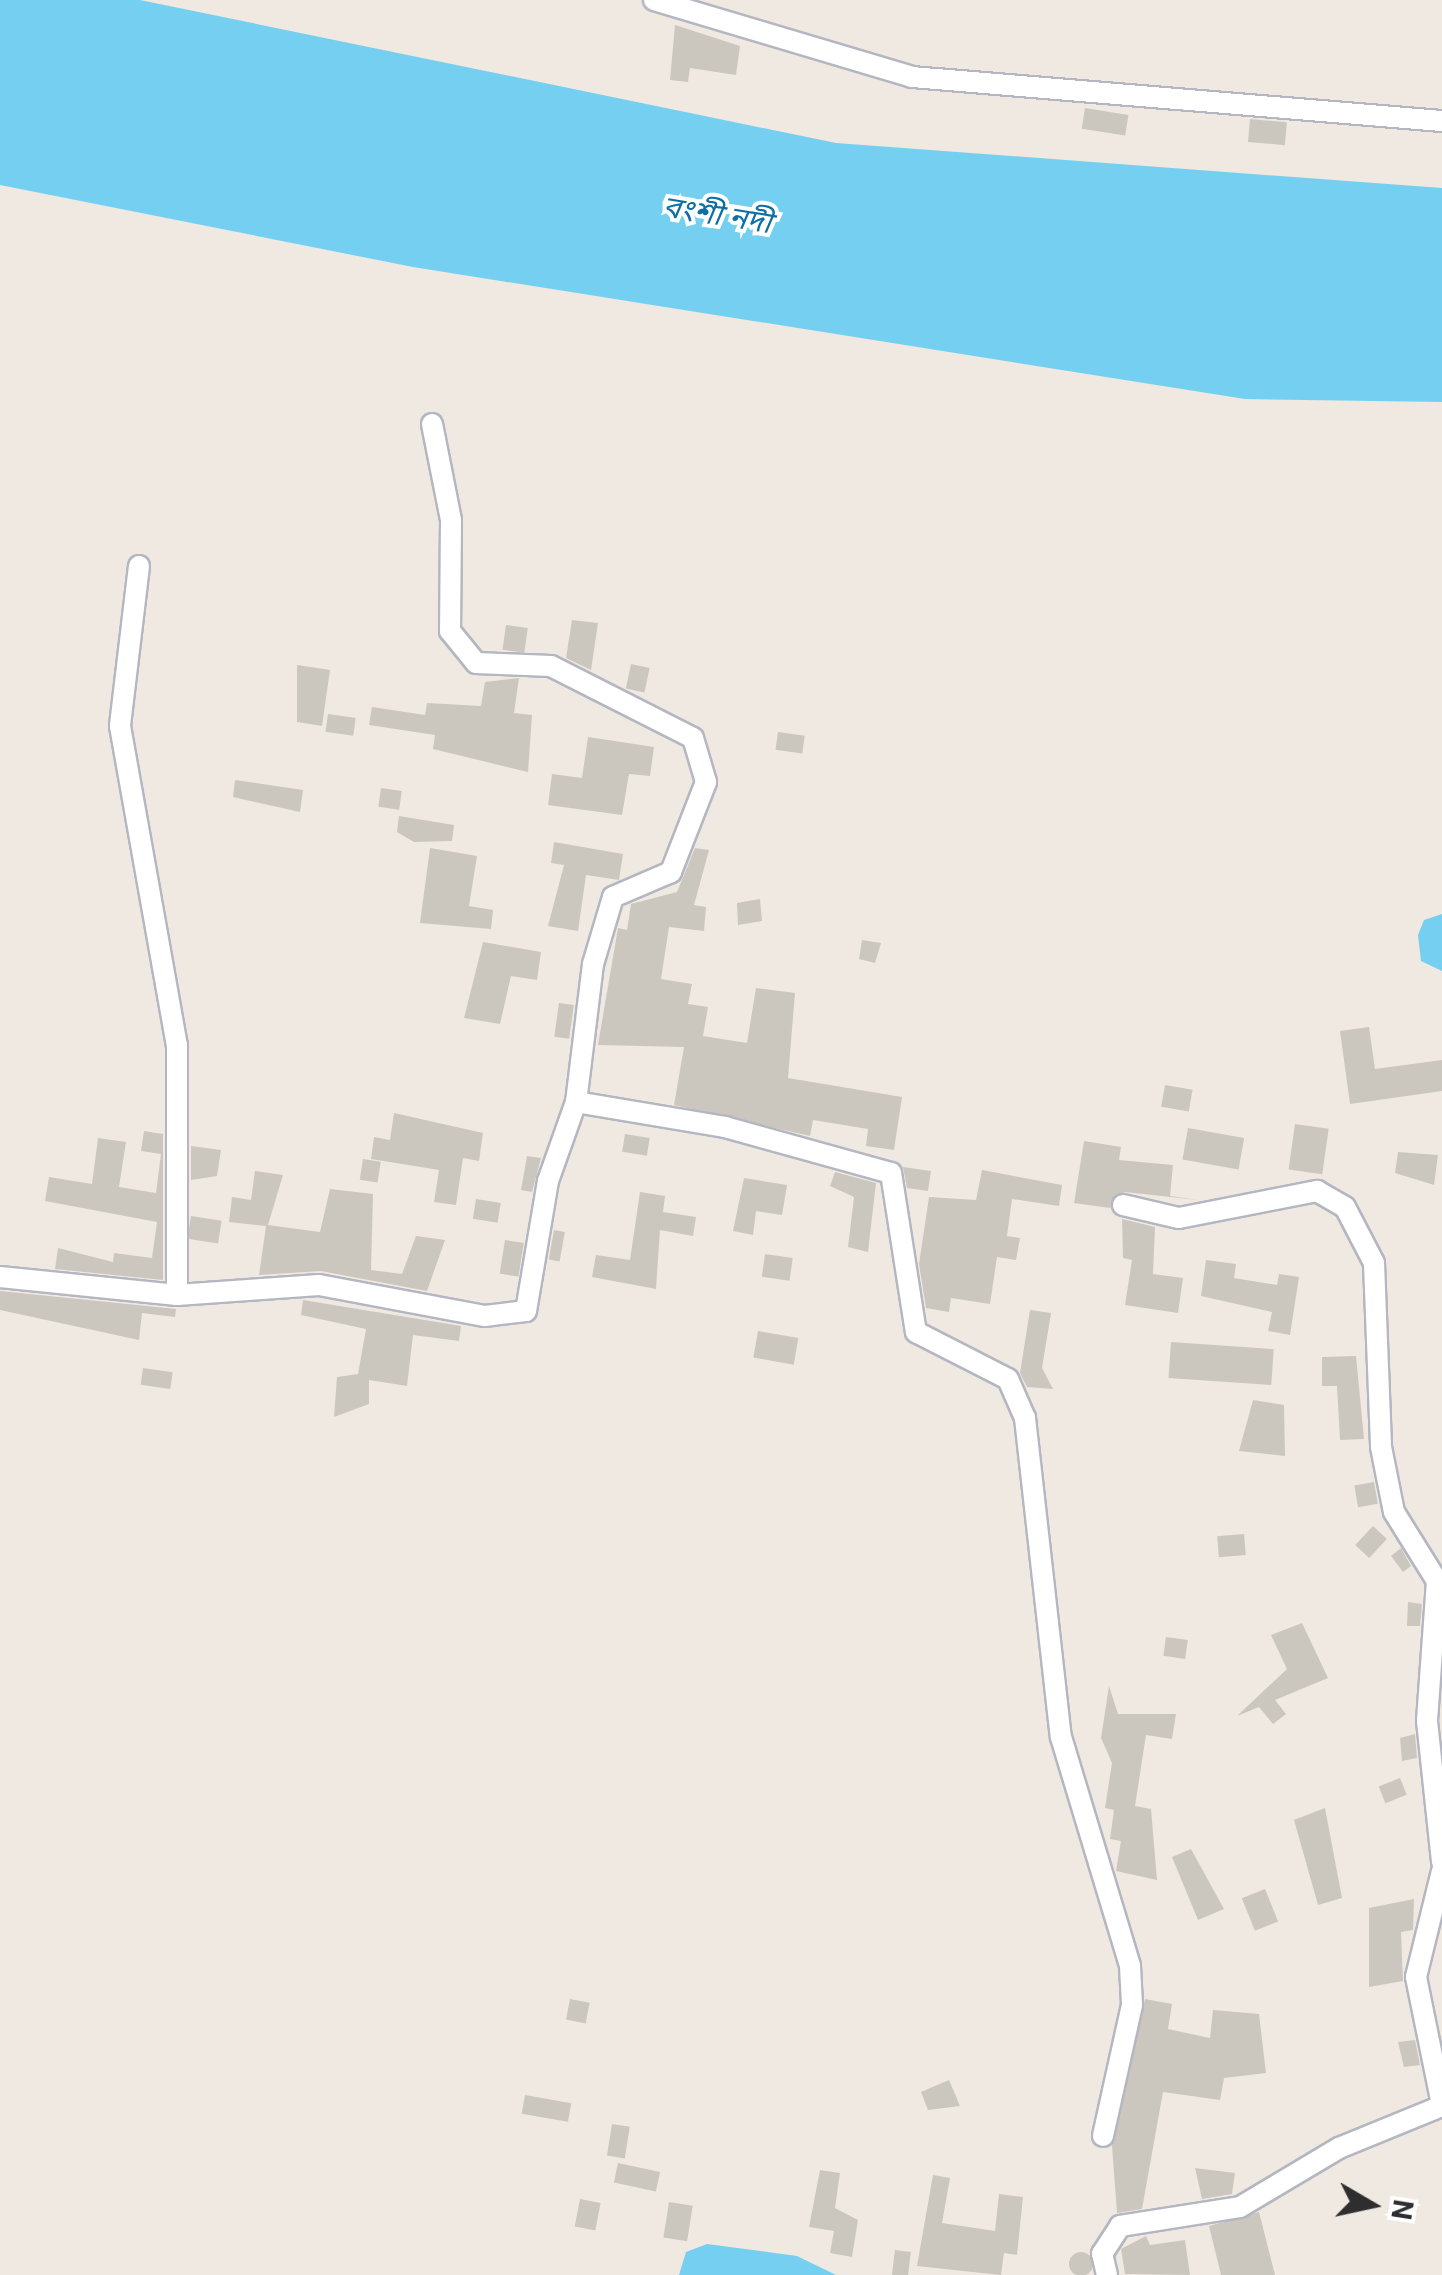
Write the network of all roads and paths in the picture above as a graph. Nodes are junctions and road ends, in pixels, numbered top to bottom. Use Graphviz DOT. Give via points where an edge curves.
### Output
graph roads {
  1 [pos="654,0"];
  2 [pos="1442,121"];
  3 [pos="432,424"];
  4 [pos="139,566"];
  5 [pos="576,1102"];
  6 [pos="1123,1205"];
  7 [pos="0,1278"];
  8 [pos="177,1295"];
  9 [pos="1438,1789"];
  10 [pos="1442,1862"];
  11 [pos="1442,1871"];
  12 [pos="1442,2105"];
  13 [pos="1103,2136"];
  14 [pos="1107,2275"];
  1 -- 2 [label="street" via="912,78"];
  3 -- 5 [label="street" via="451,520 450,631 476,663 551,666 693,738 706,782 671,872 613,897 593,964"];
  4 -- 8 [label="street" via="120,726 178,1045"];
  5 -- 8 [label="street" via="548,1182 526,1310 485,1316 319,1285"];
  5 -- 13 [label="street" via="725,1128 891,1174 916,1332 1008,1378 1025,1418 1060,1737 1130,1966 1132,2005"];
  6 -- 9 [label="street" via="1180,1218 1304,1190 1344,1207 1374,1263 1381,1447 1394,1512 1436,1581 1428,1721"];
  7 -- 8 [label="street"];
  9 -- 10 [label="street"];
  11 -- 12 [label="street" via="1416,1978"];
  12 -- 14 [label="street" via="1339,2148 1240,2207 1120,2226 1102,2254"];
}
